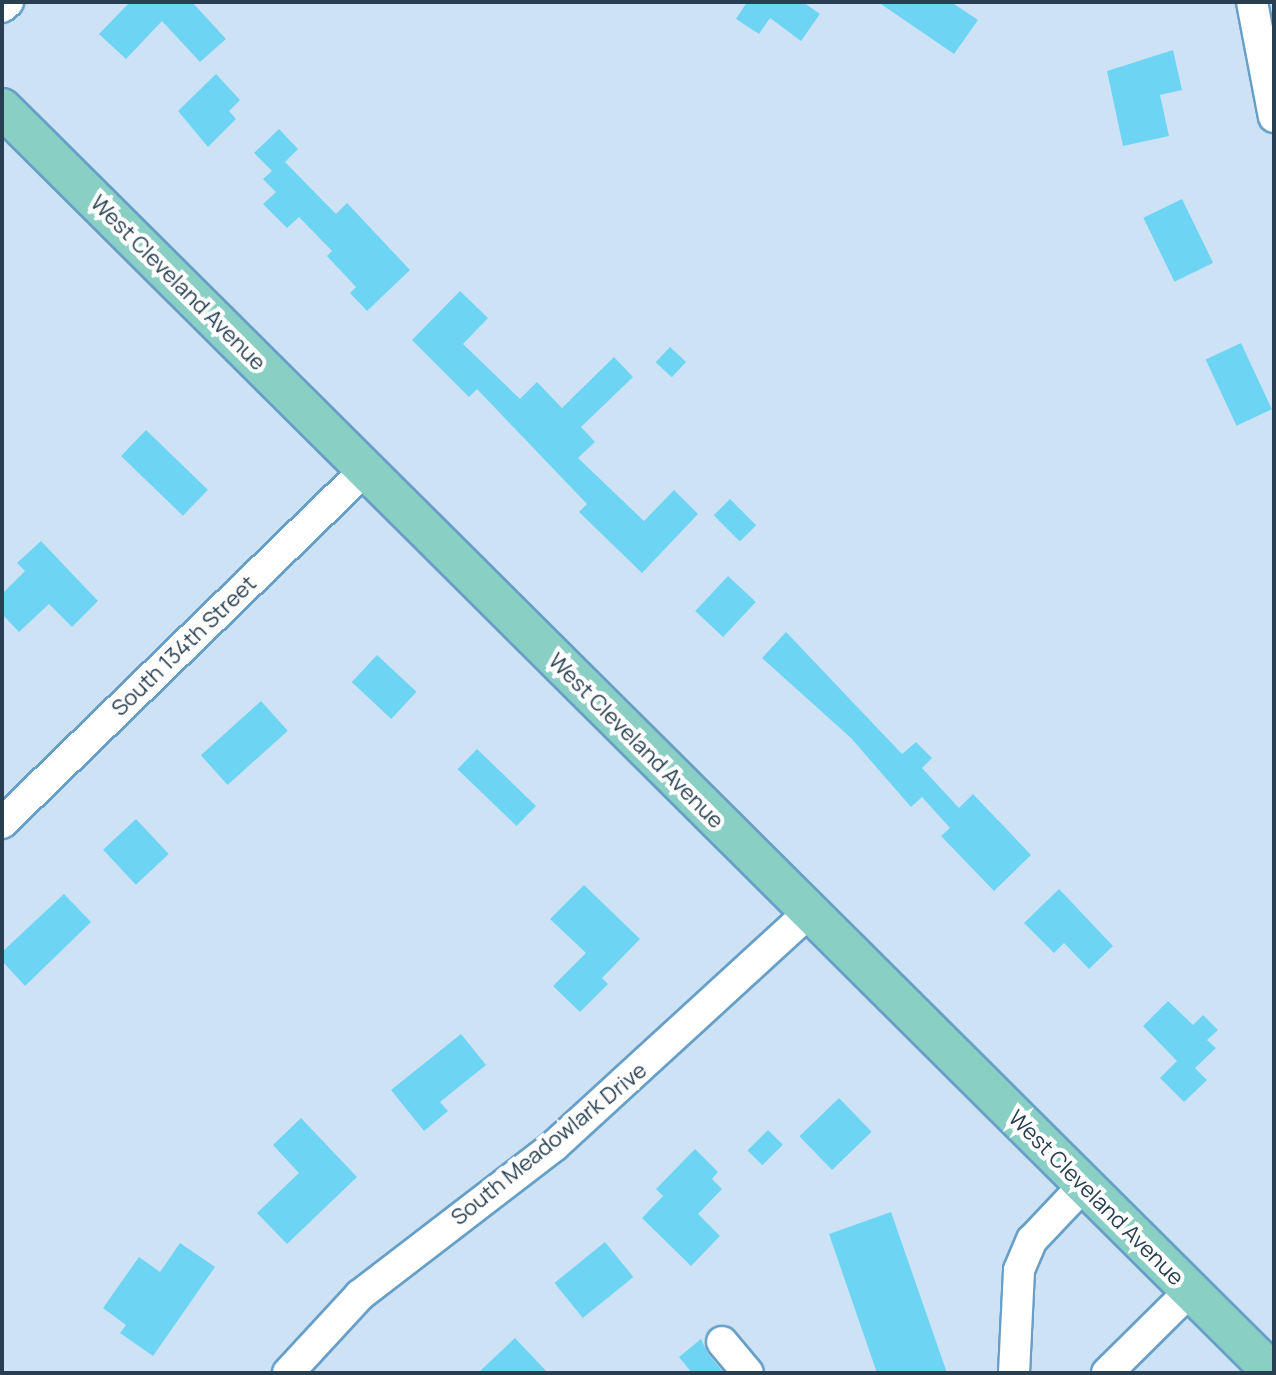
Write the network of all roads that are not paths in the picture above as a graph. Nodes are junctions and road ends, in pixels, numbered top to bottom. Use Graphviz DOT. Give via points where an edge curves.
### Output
graph roads {
  1 [pos="8,2"];
  2 [pos="1252,2"];
  3 [pos="2,7"];
  4 [pos="2,108"];
  5 [pos="1274,117"];
  6 [pos="365,470"];
  7 [pos="2,823"];
  8 [pos="808,913"];
  9 [pos="1083,1186"];
  10 [pos="1190,1291"];
  11 [pos="722,1342"];
  12 [pos="288,1373"];
  13 [pos="748,1373"];
  14 [pos="1014,1373"];
  15 [pos="1107,1373"];
  16 [pos="1273,1373"];
  1 -- 3 [label="street"];
  2 -- 5 [label="street"];
  4 -- 6 [label="main road, West Cleveland Avenue"];
  6 -- 7 [label="street, South 134th Street"];
  6 -- 8 [label="main road, West Cleveland Avenue"];
  8 -- 9 [label="main road, West Cleveland Avenue"];
  8 -- 12 [label="street, South Meadowlark Drive" via="554,1146 360,1295"];
  9 -- 10 [label="main road, West Cleveland Avenue"];
  9 -- 14 [label="street" via="1032,1240 1019,1270"];
  10 -- 15 [label="street"];
  10 -- 16 [label="main road, West Cleveland Avenue"];
  11 -- 13 [label="street"];
}
